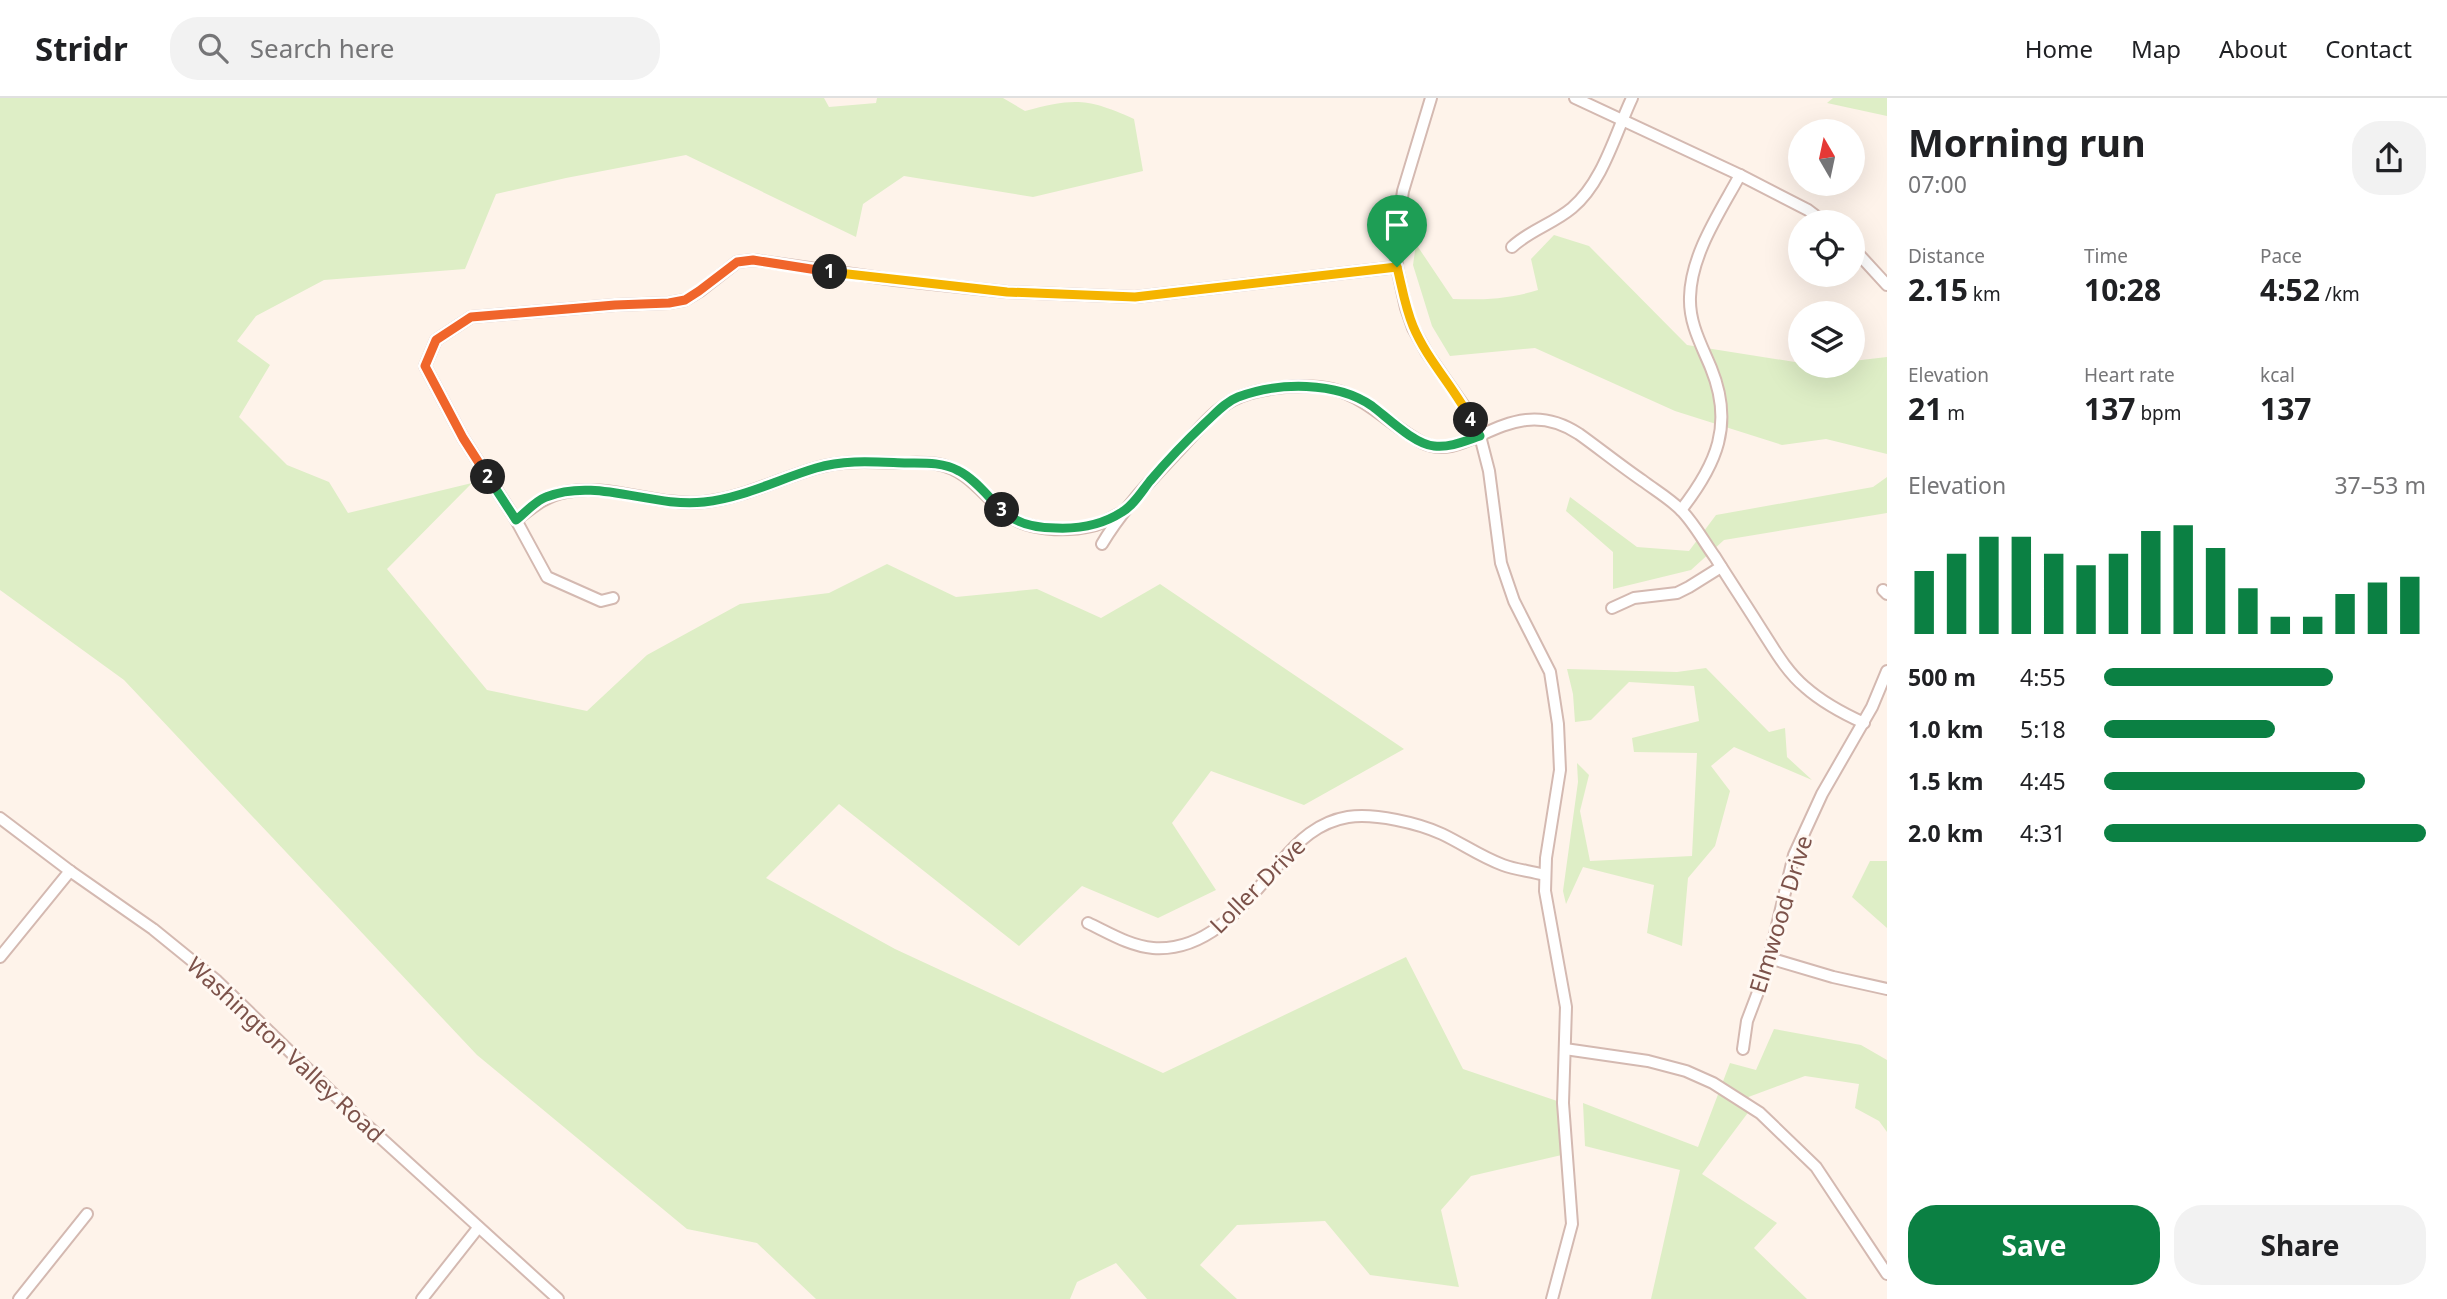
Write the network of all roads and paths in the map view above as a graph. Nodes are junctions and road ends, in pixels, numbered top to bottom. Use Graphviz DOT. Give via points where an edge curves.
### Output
graph roads {
  1 [pos="1431,98"];
  2 [pos="1575,98"];
  3 [pos="1632,98"];
  4 [pos="1622,120"];
  5 [pos="1740,174"];
  6 [pos="1809,210"];
  7 [pos="1512,247"];
  8 [pos="1865,261"];
  9 [pos="1397,267"];
  10 [pos="1887,285"];
  11 [pos="1480,436"];
  12 [pos="1681,510"];
  13 [pos="1124,512"];
  14 [pos="516,520"];
  15 [pos="1102,544"];
  16 [pos="1721,567"];
  17 [pos="613,598"];
  18 [pos="1612,608"];
  19 [pos="1887,671"];
  20 [pos="1864,723"];
  21 [pos="0,818"];
  22 [pos="70,871"];
  23 [pos="1544,875"];
  24 [pos="1088,923"];
  25 [pos="0,957"];
  26 [pos="1769,958"];
  27 [pos="1887,989"];
  28 [pos="1565,1049"];
  29 [pos="1743,1049"];
  30 [pos="86,1214"];
  31 [pos="478,1228"];
  32 [pos="1887,1274"];
  33 [pos="19,1299"];
  34 [pos="422,1299"];
  35 [pos="558,1299"];
  36 [pos="1552,1299"];
  1 -- 9 [label="street" via="1403,191 1395,245"];
  2 -- 4 [label="street"];
  3 -- 4 [label="street"];
  4 -- 5 [label="street"];
  4 -- 7 [label="street" via="1583,197"];
  5 -- 6 [label="street"];
  5 -- 12 [label="street" via="1692,275 1691,317 1717,384 1722,416 1720,440 1709,471"];
  8 -- 10 [label="street"];
  9 -- 11 [label="street" via="1413,328"];
  9 -- 14 [label="street" via="1135,297 1007,292 753,260 737,262 685,300 471,317 436,340 425,366 463,438"];
  11 -- 12 [label="street" via="1514,421 1548,421 1576,432"];
  11 -- 13 [label="street" via="1454,445 1424,444 1369,405 1332,389 1263,390 1226,404"];
  11 -- 23 [label="street" via="1501,563 1554,688 1560,771"];
  12 -- 16 [label="street"];
  13 -- 14 [label="street" via="1094,526 1031,525 1006,514 952,467 855,461 818,467 703,502 582,490 543,498"];
  13 -- 15 [label="street"];
  14 -- 17 [label="street" via="547,577 601,601"];
  16 -- 18 [label="street" via="1677,593 1634,598"];
  16 -- 20 [label="street" via="1780,661 1803,686 1839,712"];
  19 -- 20 [label="street, Elmwood Drive"];
  20 -- 26 [label="street, Elmwood Drive" via="1822,794 1794,855"];
  21 -- 22 [label="street, Washington Valley Road"];
  22 -- 25 [label="street"];
  22 -- 31 [label="street, Washington Valley Road" via="214,978"];
  23 -- 24 [label="street, Loller Drive" via="1478,855 1441,833 1379,817 1351,817 1310,833 1243,905 1193,942 1151,948"];
  23 -- 28 [label="street" via="1562,979"];
  26 -- 27 [label="street"];
  26 -- 29 [label="street, Elmwood Drive" via="1747,1020"];
  28 -- 32 [label="street" via="1686,1071 1760,1113 1816,1167"];
  28 -- 36 [label="street" via="1563,1103 1572,1224"];
  30 -- 33 [label="street"];
  31 -- 34 [label="street"];
  31 -- 35 [label="street, Washington Valley Road"];
}
